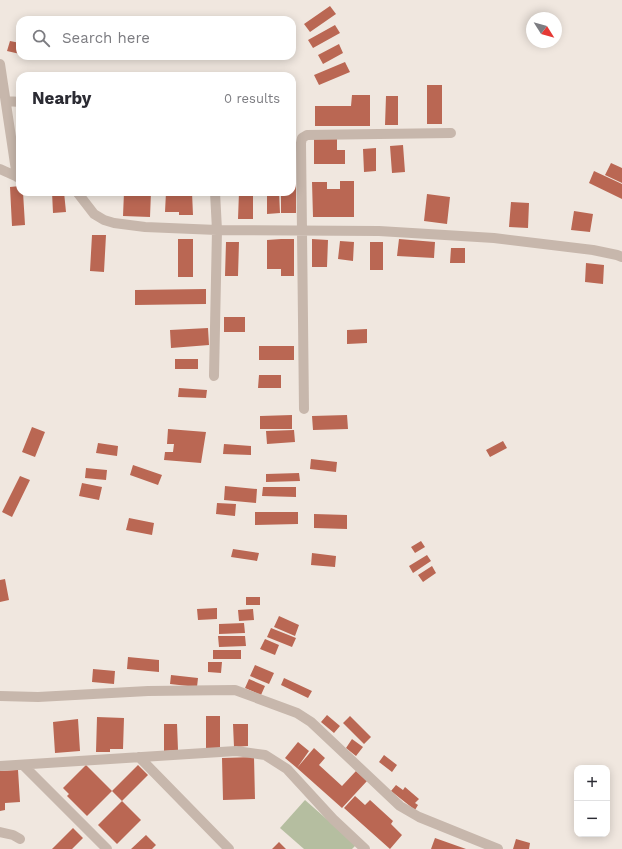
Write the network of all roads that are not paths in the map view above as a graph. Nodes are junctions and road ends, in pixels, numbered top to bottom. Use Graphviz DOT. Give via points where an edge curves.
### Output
graph roads {
  1 [pos="0,64"];
  2 [pos="6,101"];
  3 [pos="16,102"];
  4 [pos="451,133"];
  5 [pos="16,160"];
  6 [pos="0,169"];
  7 [pos="16,177"];
  8 [pos="80,196"];
  9 [pos="215,196"];
  10 [pos="217,230"];
  11 [pos="302,230"];
  12 [pos="622,258"];
  13 [pos="214,376"];
  14 [pos="304,409"];
  15 [pos="0,696"];
  16 [pos="138,757"];
  17 [pos="23,765"];
  18 [pos="0,766"];
  19 [pos="0,832"];
  20 [pos="20,839"];
  21 [pos="107,849"];
  22 [pos="229,849"];
  23 [pos="365,849"];
  24 [pos="498,849"];
  1 -- 2 [label="street"];
  2 -- 3 [label="street"];
  2 -- 5 [label="street"];
  4 -- 11 [label="street" via="306,135 301,143"];
  6 -- 7 [label="street"];
  8 -- 10 [label="street" via="94,214 114,223"];
  9 -- 10 [label="street"];
  10 -- 11 [label="street"];
  10 -- 13 [label="street"];
  11 -- 12 [label="street" via="379,231 494,238 593,250"];
  11 -- 14 [label="street"];
  15 -- 24 [label="street" via="235,690 297,713 311,722 400,806 420,817"];
  16 -- 17 [label="street"];
  16 -- 22 [label="street"];
  16 -- 23 [label="street" via="236,751 265,756 287,769"];
  17 -- 18 [label="street"];
  17 -- 21 [label="street"];
  19 -- 20 [label="street"];
}
